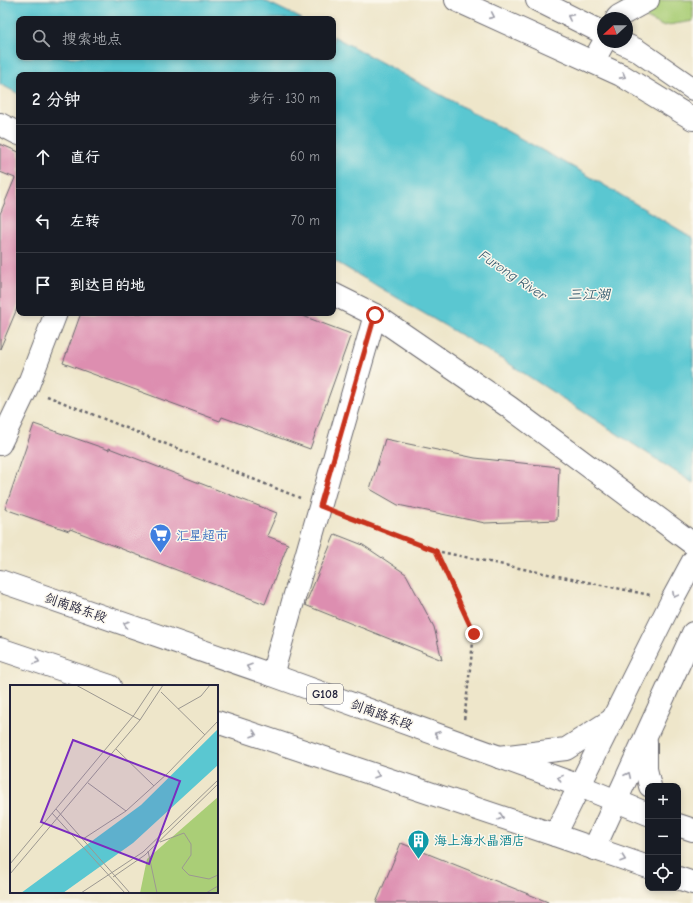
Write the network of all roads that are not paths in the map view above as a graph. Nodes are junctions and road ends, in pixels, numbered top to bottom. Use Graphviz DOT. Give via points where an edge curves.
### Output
graph roads {
  1 [pos="456,0"];
  2 [pos="537,0"];
  3 [pos="648,0"];
  4 [pos="626,12"];
  5 [pos="597,30"];
  6 [pos="601,48"];
  7 [pos="632,48"];
  8 [pos="593,62"];
  9 [pos="693,90"];
  10 [pos="693,119"];
  11 [pos="0,124"];
  12 [pos="16,132"];
  13 [pos="336,296"];
  14 [pos="375,315"];
  15 [pos="55,316"];
  16 [pos="0,444"];
  17 [pos="693,544"];
  18 [pos="693,561"];
  19 [pos="0,580"];
  20 [pos="693,633"];
  21 [pos="0,649"];
  22 [pos="272,675"];
  23 [pos="107,685"];
  24 [pos="613,719"];
  25 [pos="218,722"];
  26 [pos="646,736"];
  27 [pos="499,757"];
  28 [pos="649,783"];
  29 [pos="580,786"];
  30 [pos="616,801"];
  31 [pos="645,813"];
  32 [pos="681,826"];
  33 [pos="693,830"];
  34 [pos="555,835"];
  35 [pos="594,849"];
  36 [pos="645,866"];
  37 [pos="681,879"];
  38 [pos="693,883"];
  1 -- 8 [label="main road, one-way"];
  5 -- 2 [label="main road, one-way"];
  3 -- 4 [label="main road"];
  6 -- 8 [label="main road"];
  7 -- 9 [label="main road"];
  8 -- 10 [label="main road, one-way" via="621,74"];
  11 -- 12 [label="main road"];
  13 -- 14 [label="main road"];
  14 -- 17 [label="main road" via="509,407"];
  14 -- 22 [label="main road"];
  15 -- 16 [label="main road" via="27,388"];
  18 -- 24 [label="main road, one-way"];
  22 -- 19 [label="main road, 剑南路东段 / G108, one-way"];
  20 -- 26 [label="main road"];
  21 -- 23 [label="main road, one-way"];
  27 -- 22 [label="main road, 剑南路东段 / G108, one-way"];
  24 -- 27 [label="main road" via="566,749"];
  24 -- 29 [label="main road"];
  25 -- 34 [label="main road, one-way"];
  26 -- 28 [label="main road" via="646,769"];
  30 -- 26 [label="main road, one-way"];
  29 -- 27 [label="main road, 剑南路东段 / G108, one-way"];
  29 -- 30 [label="main road, 剑南路东段 / G108"];
  29 -- 34 [label="main road"];
  30 -- 31 [label="main road, 剑南路东段 / G108"];
  30 -- 35 [label="main road"];
  32 -- 33 [label="main road"];
  34 -- 35 [label="main road"];
  35 -- 36 [label="main road, one-way"];
  37 -- 38 [label="main road"];
}
